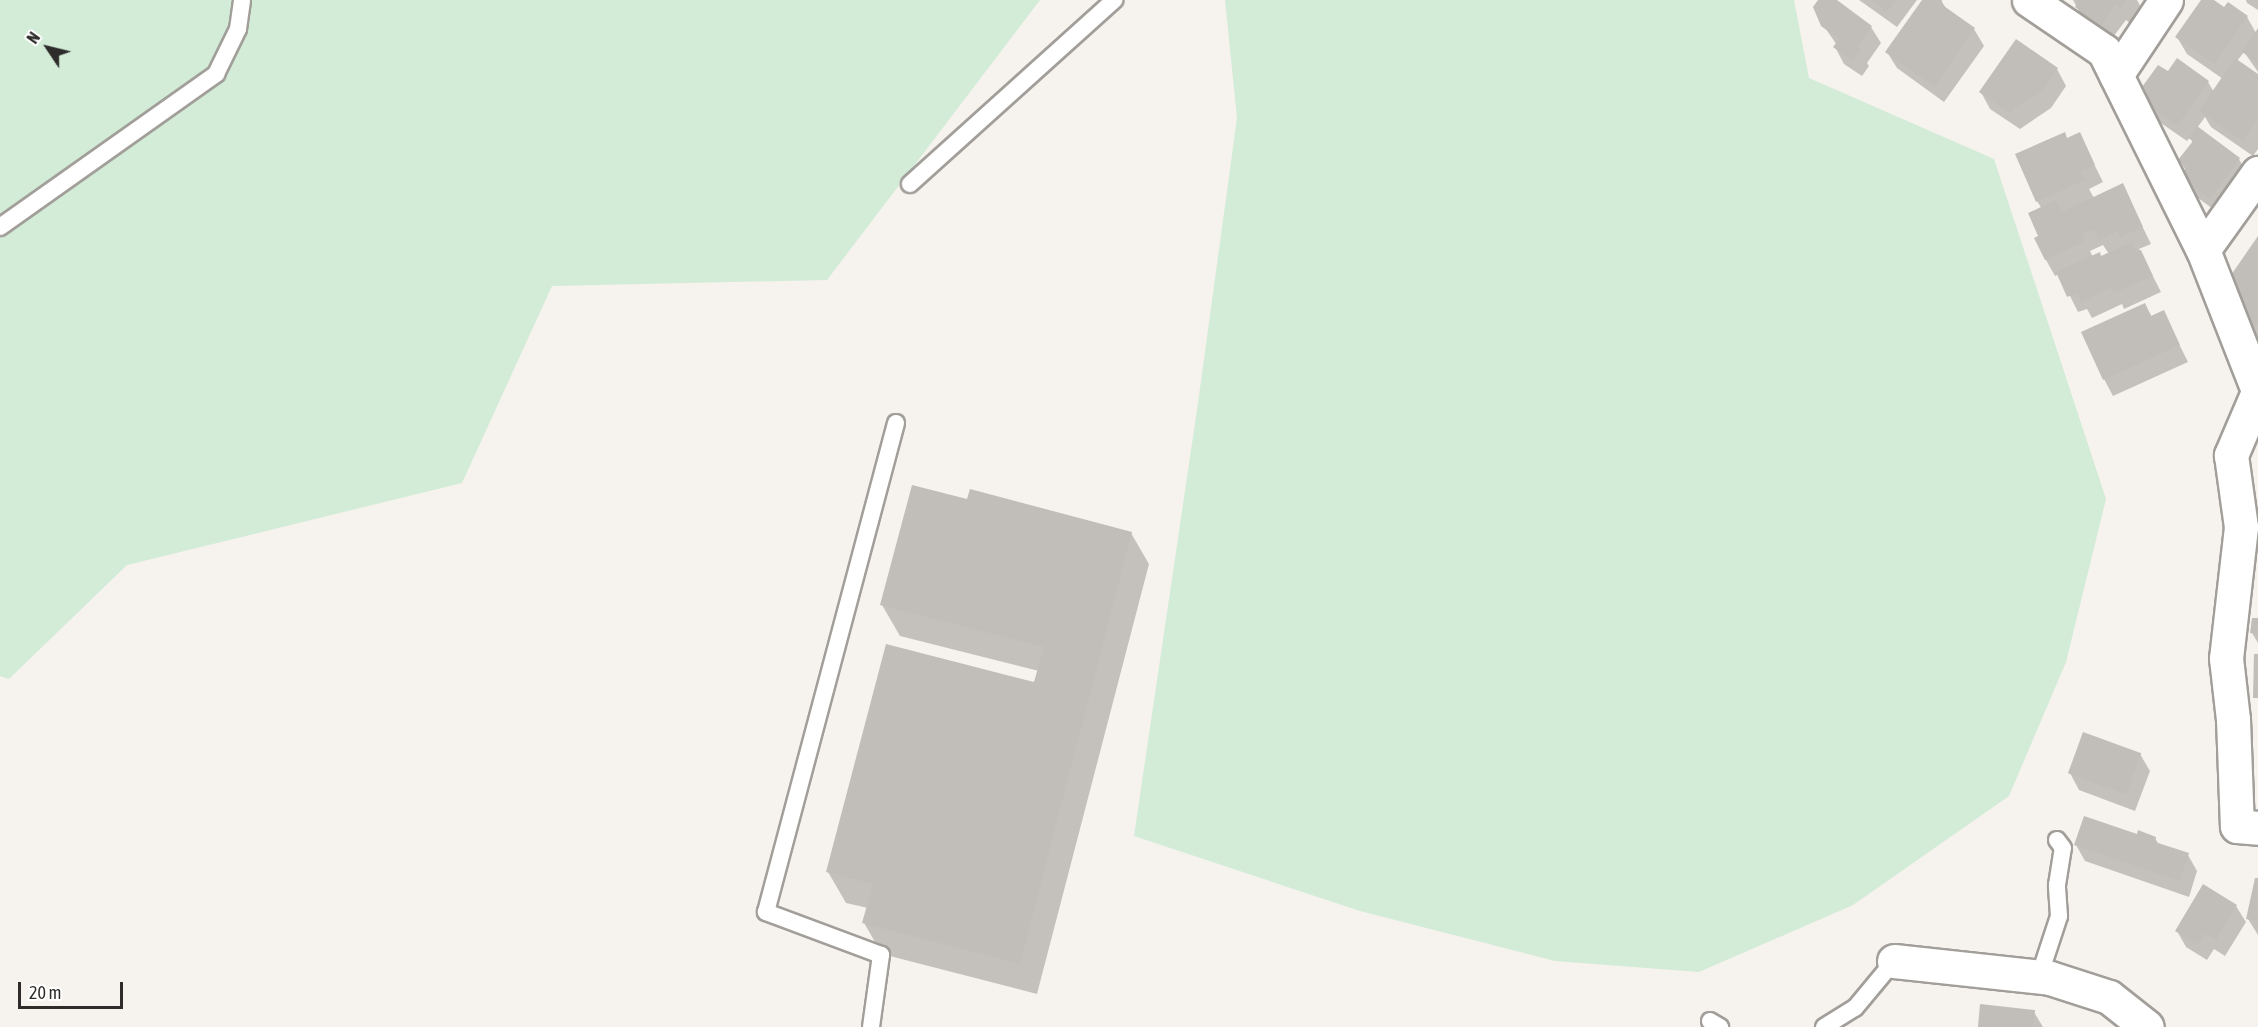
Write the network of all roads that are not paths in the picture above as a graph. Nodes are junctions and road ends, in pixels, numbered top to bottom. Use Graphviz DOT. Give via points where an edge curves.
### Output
graph roads {
  1 [pos="242,0"];
  2 [pos="1114,0"];
  3 [pos="2029,0"];
  4 [pos="2166,0"];
  5 [pos="2116,75"];
  6 [pos="2258,173"];
  7 [pos="910,184"];
  8 [pos="0,227"];
  9 [pos="2203,250"];
  10 [pos="2258,391"];
  11 [pos="896,423"];
  12 [pos="2258,828"];
  13 [pos="2057,840"];
  14 [pos="1894,961"];
  15 [pos="2039,977"];
  16 [pos="871,1027"];
  17 [pos="1824,1027"];
  18 [pos="2147,1027"];
  1 -- 8 [label="lane" via="238,29 216,74"];
  2 -- 7 [label="lane"];
  3 -- 5 [label="street" via="2104,51"];
  4 -- 5 [label="street"];
  5 -- 9 [label="street"];
  6 -- 9 [label="street"];
  9 -- 10 [label="street"];
  10 -- 12 [label="street" via="2231,455 2241,527 2226,658 2234,719 2237,826"];
  11 -- 16 [label="lane" via="766,912 881,955"];
  13 -- 15 [label="lane" via="2063,849 2057,885 2059,916"];
  14 -- 15 [label="street"];
  14 -- 17 [label="lane" via="1855,1008"];
  15 -- 18 [label="street" via="2109,997"];
}
